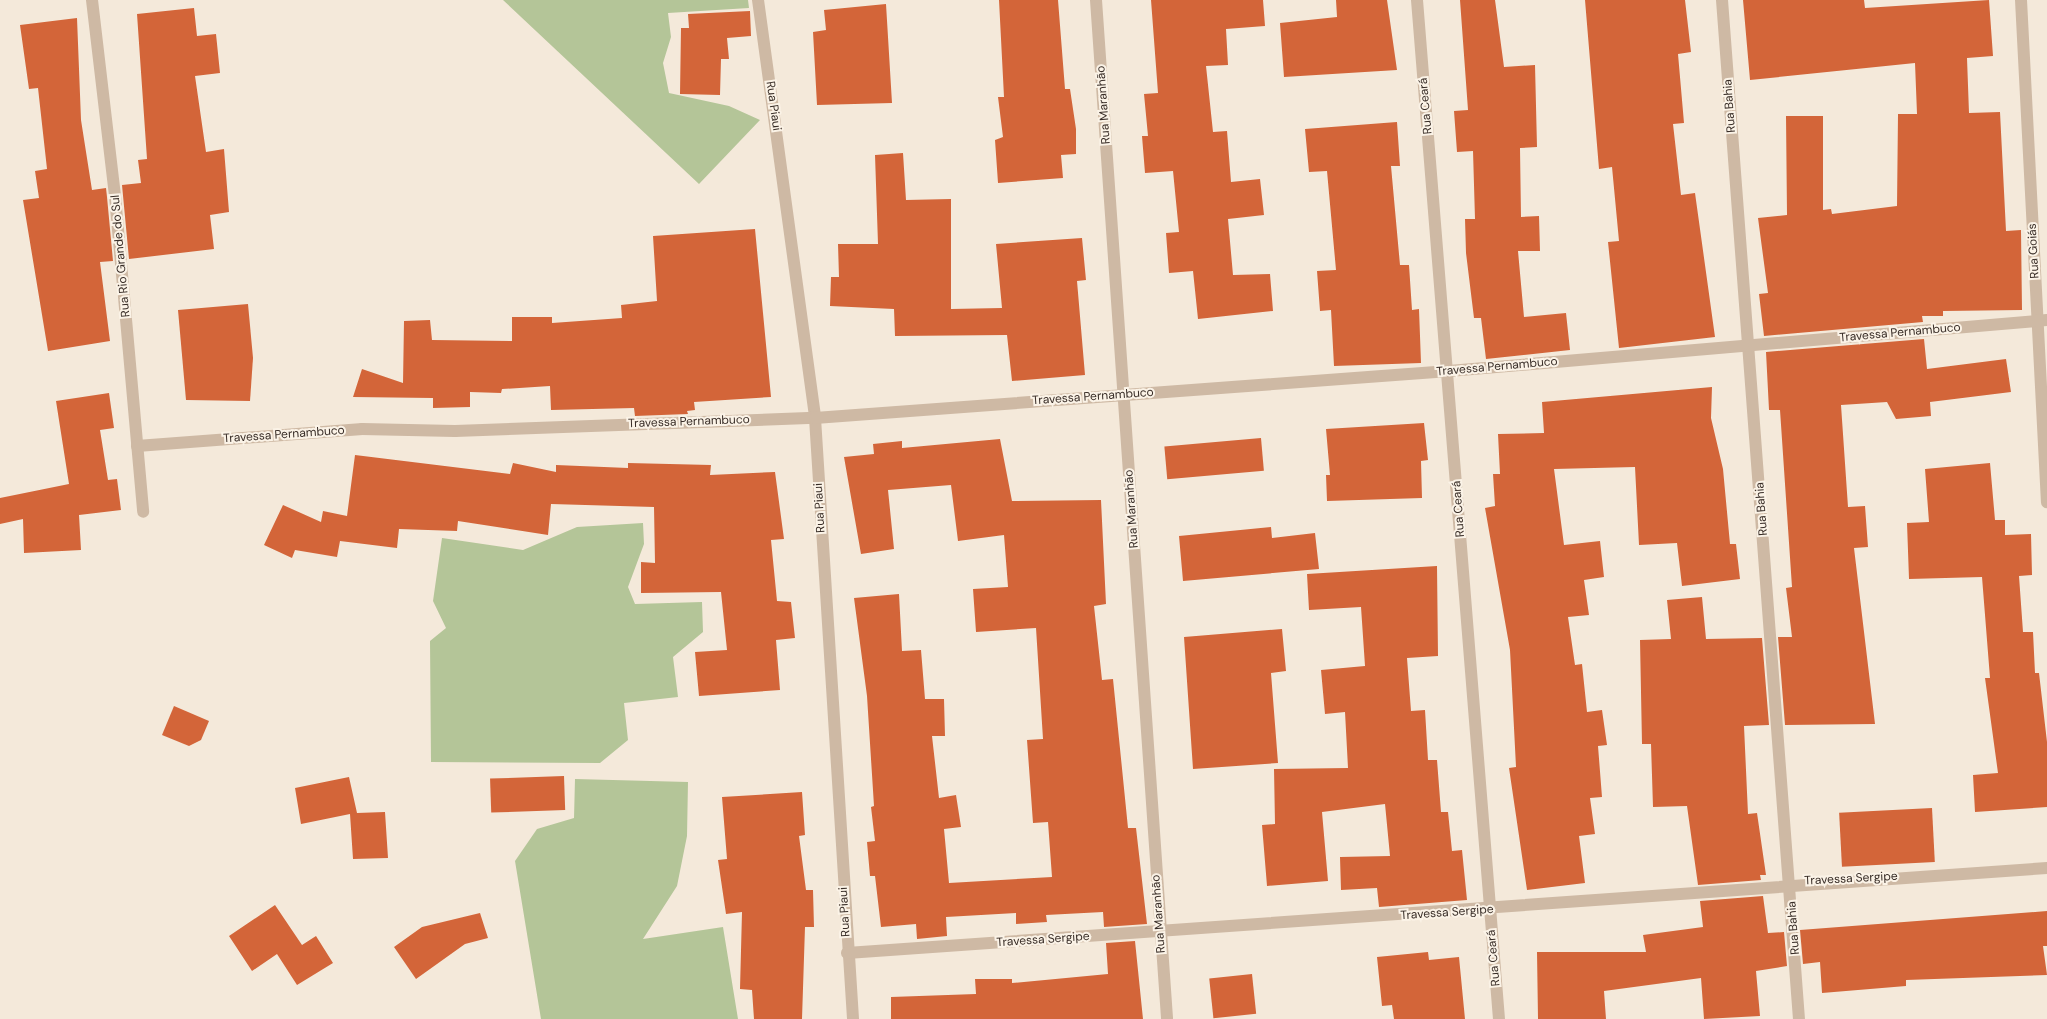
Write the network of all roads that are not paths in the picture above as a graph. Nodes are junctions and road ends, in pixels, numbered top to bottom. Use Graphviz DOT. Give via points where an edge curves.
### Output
graph roads {
  1 [pos="92,0"];
  2 [pos="758,0"];
  3 [pos="1096,0"];
  4 [pos="1417,0"];
  5 [pos="1722,0"];
  6 [pos="2021,0"];
  7 [pos="2042,320"];
  8 [pos="1749,346"];
  9 [pos="1449,371"];
  10 [pos="1125,394"];
  11 [pos="815,418"];
  12 [pos="137,446"];
  13 [pos="2047,502"];
  14 [pos="143,512"];
  15 [pos="2047,868"];
  16 [pos="1791,883"];
  17 [pos="1490,911"];
  18 [pos="1160,933"];
  19 [pos="847,953"];
  20 [pos="853,1019"];
  21 [pos="1167,1019"];
  22 [pos="1499,1019"];
  23 [pos="1800,1019"];
  1 -- 12 [label="street, Rua Rio Grande do Sul"];
  2 -- 11 [label="street, Rua Piaui"];
  3 -- 10 [label="street, Rua Maranhão"];
  4 -- 9 [label="street, Rua Ceará"];
  5 -- 8 [label="street, Rua Bahia"];
  6 -- 7 [label="street, Rua Goiás"];
  7 -- 8 [label="street, Travessa Pernambuco"];
  7 -- 13 [label="street, Rua Goiás"];
  8 -- 9 [label="street, Travessa Pernambuco"];
  8 -- 16 [label="street, Rua Bahia"];
  9 -- 10 [label="street, Travessa Pernambuco"];
  9 -- 17 [label="street, Rua Ceará"];
  10 -- 11 [label="street, Travessa Pernambuco"];
  10 -- 18 [label="street, Rua Maranhão"];
  11 -- 12 [label="street, Travessa Pernambuco" via="455,431 362,429"];
  11 -- 19 [label="street, Rua Piaui"];
  12 -- 14 [label="street, Rua Rio Grande do Sul"];
  15 -- 16 [label="street, Travessa Sergipe"];
  16 -- 17 [label="street, Travessa Sergipe"];
  16 -- 23 [label="street, Rua Bahia"];
  17 -- 18 [label="street, Travessa Sergipe"];
  17 -- 22 [label="street, Rua Ceará"];
  18 -- 19 [label="street, Travessa Sergipe"];
  18 -- 21 [label="street, Rua Maranhão"];
  19 -- 20 [label="street, Rua Piaui"];
}
